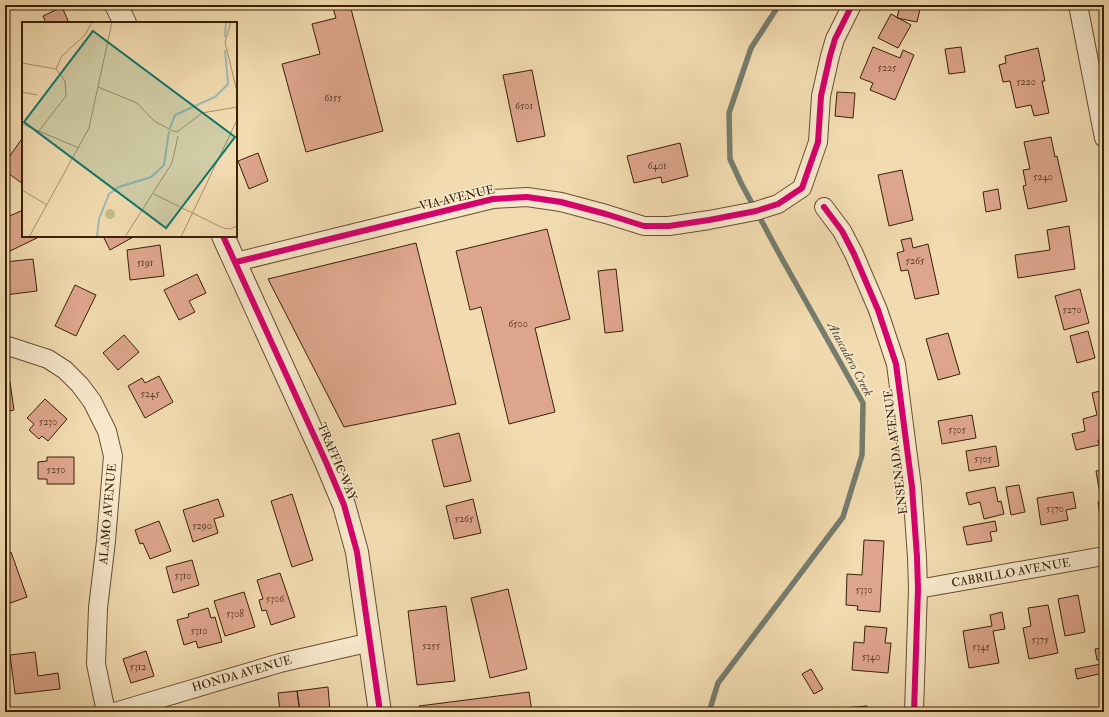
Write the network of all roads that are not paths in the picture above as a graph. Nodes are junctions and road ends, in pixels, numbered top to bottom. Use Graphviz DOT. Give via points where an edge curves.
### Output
graph roads {
  1 [pos="116,5"];
  2 [pos="852,5"];
  3 [pos="1078,5"];
  4 [pos="124,22"];
  5 [pos="1104,138"];
  6 [pos="824,207"];
  7 [pos="224,237"];
  8 [pos="236,262"];
  9 [pos="5,345"];
  10 [pos="1104,556"];
  11 [pos="918,590"];
  12 [pos="370,642"];
  13 [pos="106,712"];
  14 [pos="115,712"];
  15 [pos="380,712"];
  16 [pos="914,712"];
  1 -- 4 [label="street"];
  2 -- 8 [label="street, VIA AVENUE" via="835,39 830,56 821,96 818,142 802,188 778,204 709,220 669,226 644,226 561,202 528,197 493,199"];
  3 -- 5 [label="street"];
  6 -- 11 [label="street, ENSENADA AVENUE" via="854,254 878,310 896,364 912,487"];
  7 -- 8 [label="street, TRAFFIC WAY"];
  8 -- 12 [label="street, TRAFFIC WAY" via="344,505 357,552"];
  9 -- 13 [label="street, ALAMO AVENUE" via="48,359 65,370 92,401 107,431 113,456 98,608 96,664"];
  10 -- 11 [label="street, CABRILLO AVENUE"];
  11 -- 16 [label="street, ENSENADA AVENUE"];
  12 -- 14 [label="street, HONDA AVENUE" via="280,663"];
  12 -- 15 [label="street, TRAFFIC WAY"];
}
